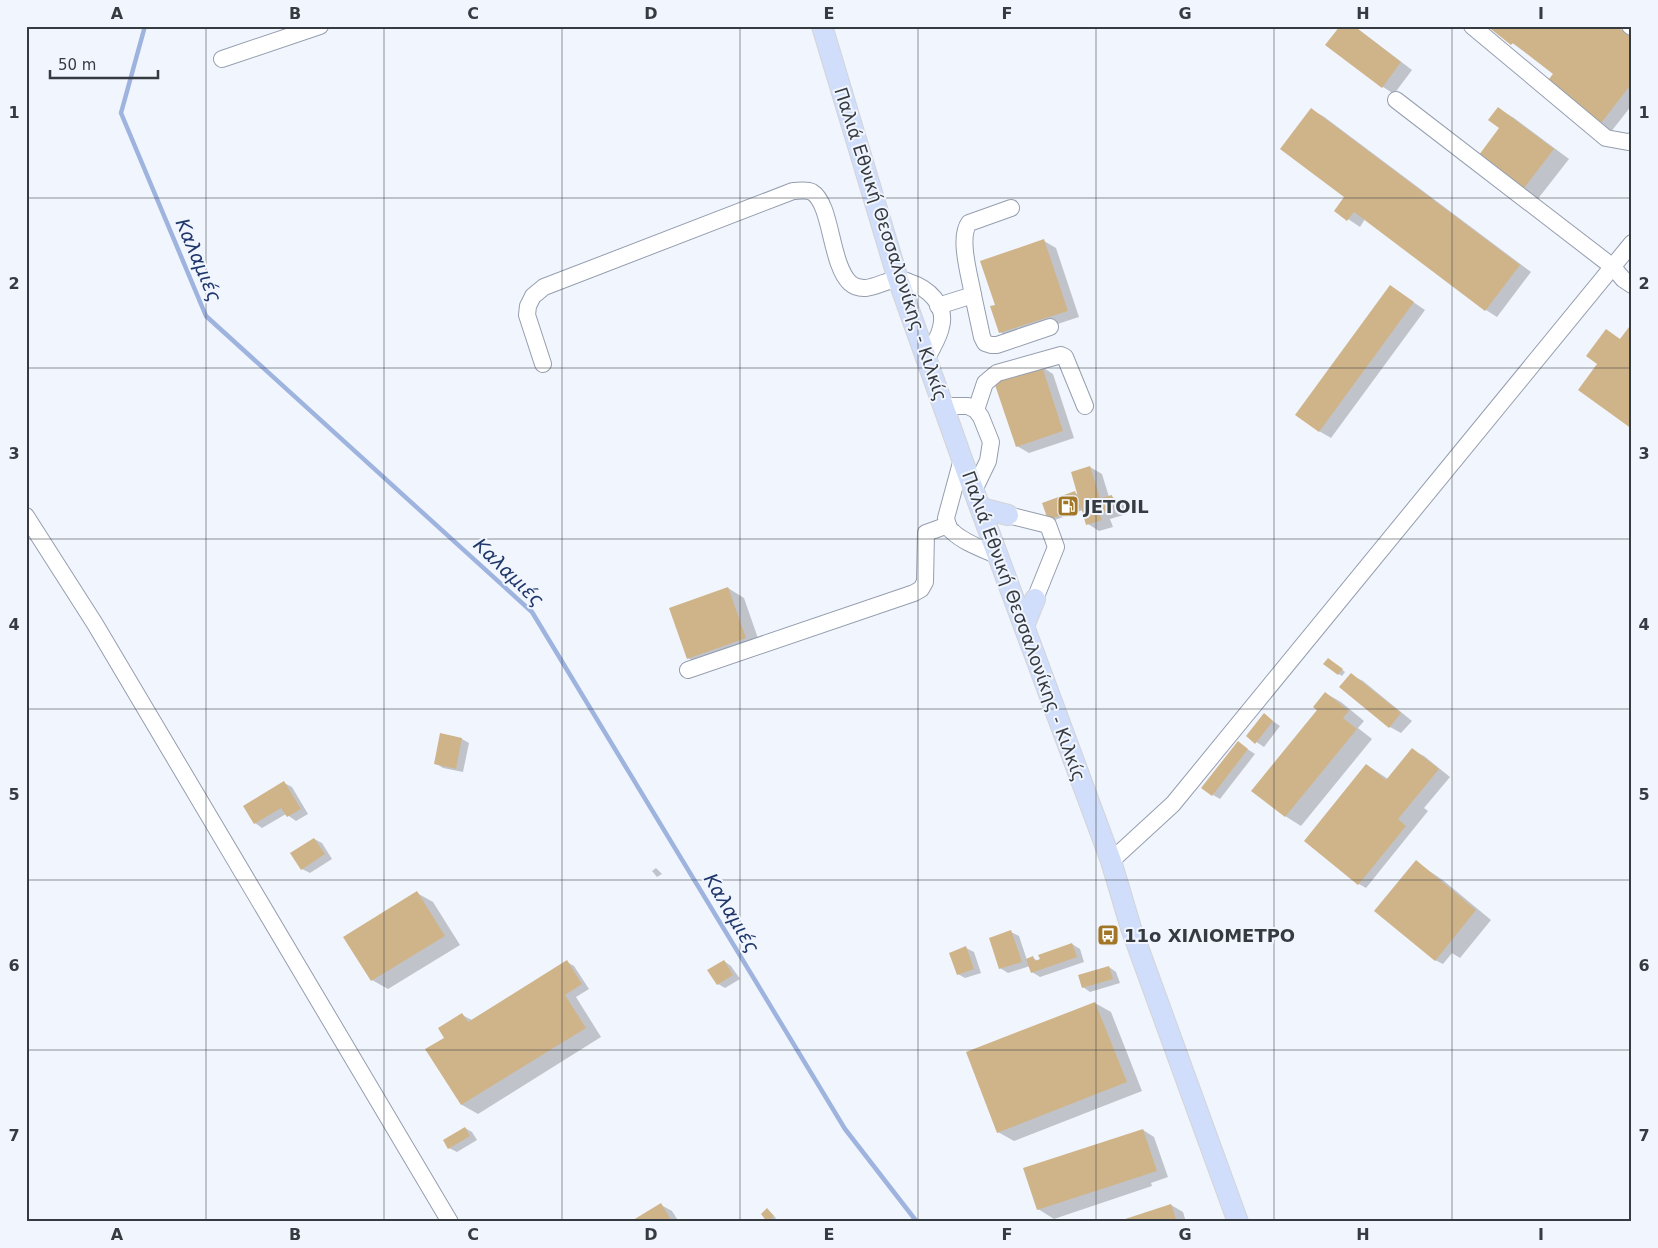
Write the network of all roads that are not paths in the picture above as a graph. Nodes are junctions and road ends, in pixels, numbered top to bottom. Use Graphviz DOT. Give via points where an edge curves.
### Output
graph roads {
  1 [pos="320,26"];
  2 [pos="822,26"];
  3 [pos="1472,26"];
  4 [pos="222,59"];
  5 [pos="1396,100"];
  6 [pos="1632,141"];
  7 [pos="1011,208"];
  8 [pos="1632,243"];
  9 [pos="1612,267"];
  10 [pos="898,279"];
  11 [pos="1632,285"];
  12 [pos="973,295"];
  13 [pos="938,306"];
  14 [pos="1050,327"];
  15 [pos="927,359"];
  16 [pos="543,364"];
  17 [pos="944,406"];
  18 [pos="1085,406"];
  19 [pos="976,410"];
  20 [pos="962,459"];
  21 [pos="977,499"];
  22 [pos="1008,515"];
  23 [pos="26,516"];
  24 [pos="948,525"];
  25 [pos="1000,557"];
  26 [pos="1035,599"];
  27 [pos="1024,626"];
  28 [pos="688,670"];
  29 [pos="1111,862"];
  30 [pos="450,1222"];
  31 [pos="1238,1222"];
  1 -- 4 [label="street"];
  2 -- 10 [label="main road, Παλιά Εθνική Θεσσαλονίκης - Κιλκίς"];
  3 -- 6 [label="street" via="1606,138"];
  5 -- 9 [label="street"];
  7 -- 12 [label="street" via="969,223 966,227 964,241"];
  8 -- 9 [label="street"];
  9 -- 11 [label="street"];
  9 -- 29 [label="street" via="1173,804"];
  10 -- 13 [label="street" via="926,289"];
  10 -- 15 [label="main road, Παλιά Εθνική Θεσσαλονίκης - Κιλκίς"];
  10 -- 16 [label="street" via="869,288 850,282 842,271 817,198 812,192 793,191 544,287 533,296 527,315"];
  12 -- 13 [label="street"];
  12 -- 14 [label="street" via="982,337 991,346"];
  13 -- 15 [label="street" via="941,327"];
  15 -- 17 [label="main road, Παλιά Εθνική Θεσσαλονίκης - Κιλκίς"];
  17 -- 19 [label="street" via="968,406"];
  17 -- 20 [label="main road, Παλιά Εθνική Θεσσαλονίκης - Κιλκίς"];
  18 -- 19 [label="street" via="1065,357 1061,355 997,373 985,383"];
  19 -- 21 [label="street" via="991,442"];
  20 -- 21 [label="main road, Παλιά Εθνική Θεσσαλονίκης - Κιλκίς"];
  20 -- 24 [label="street" via="946,518"];
  21 -- 22 [label="main road"];
  21 -- 25 [label="main road, Παλιά Εθνική Θεσσαλονίκης - Κιλκίς"];
  22 -- 26 [label="street" via="1048,525 1056,547"];
  23 -- 30 [label="street" via="95,624"];
  24 -- 25 [label="street" via="951,532"];
  24 -- 28 [label="street" via="926,533 925,582 914,593"];
  25 -- 27 [label="main road, Παλιά Εθνική Θεσσαλονίκης - Κιλκίς"];
  26 -- 27 [label="main road"];
  27 -- 29 [label="main road, Παλιά Εθνική Θεσσαλονίκης - Κιλκίς"];
  29 -- 31 [label="main road, Παλιά Εθνική Θεσσαλονίκης - Κιλκίς" via="1134,937"];
}
